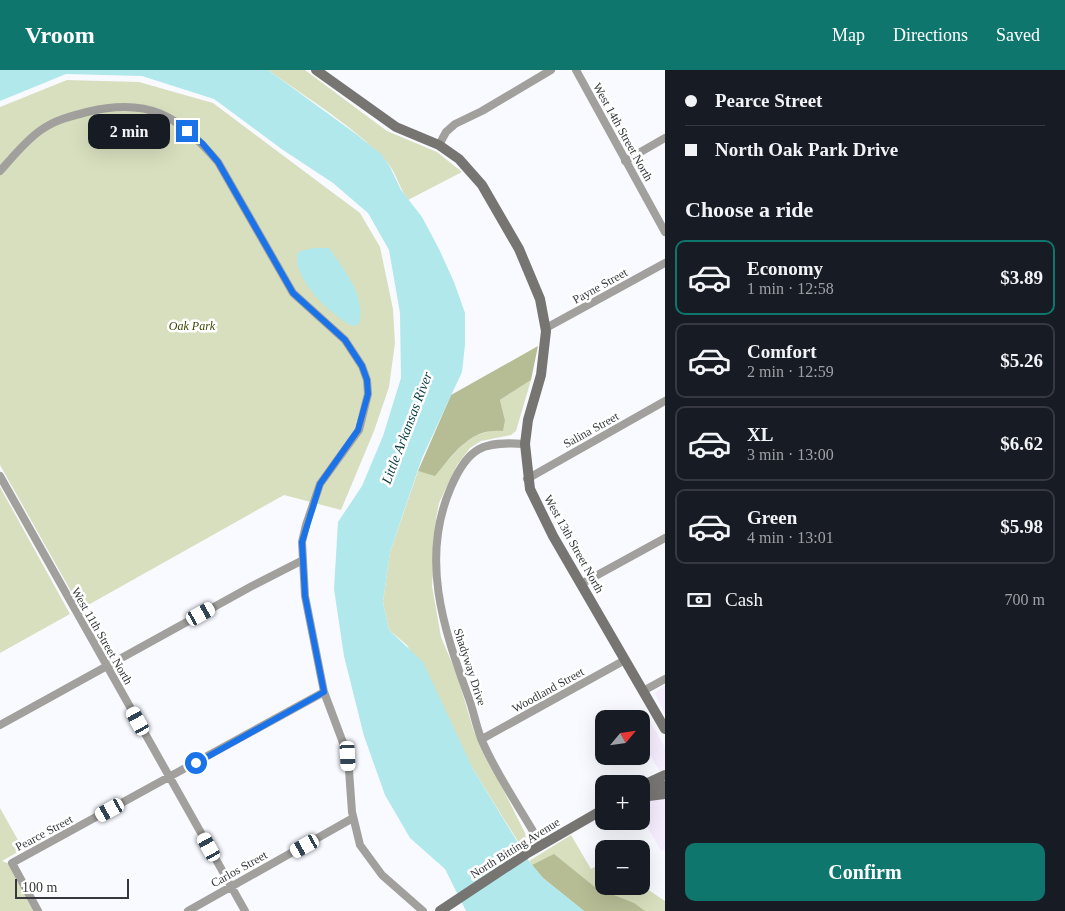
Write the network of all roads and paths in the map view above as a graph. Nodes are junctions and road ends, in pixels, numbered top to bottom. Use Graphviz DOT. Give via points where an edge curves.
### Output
graph roads {
  1 [pos="316,70"];
  2 [pos="551,70"];
  3 [pos="576,70"];
  4 [pos="665,138"];
  5 [pos="439,145"];
  6 [pos="625,161"];
  7 [pos="0,171"];
  8 [pos="665,232"];
  9 [pos="665,263"];
  10 [pos="546,328"];
  11 [pos="665,401"];
  12 [pos="525,444"];
  13 [pos="0,476"];
  14 [pos="527,479"];
  15 [pos="665,538"];
  16 [pos="303,560"];
  17 [pos="581,584"];
  18 [pos="625,660"];
  19 [pos="107,666"];
  20 [pos="665,679"];
  21 [pos="324,692"];
  22 [pos="643,692"];
  23 [pos="0,725"];
  24 [pos="665,729"];
  25 [pos="482,739"];
  26 [pos="665,775"];
  27 [pos="170,777"];
  28 [pos="650,782"];
  29 [pos="665,786"];
  30 [pos="650,787"];
  31 [pos="665,794"];
  32 [pos="650,796"];
  33 [pos="595,814"];
  34 [pos="353,818"];
  35 [pos="541,845"];
  36 [pos="231,887"];
  37 [pos="443,909"];
  38 [pos="38,911"];
  39 [pos="188,911"];
  40 [pos="244,911"];
  41 [pos="423,911"];
  1 -- 5 [label="street, West 13th Street North" via="396,127"];
  2 -- 5 [label="street" via="455,124"];
  3 -- 6 [label="street, West 14th Street North"];
  4 -- 6 [label="street"];
  5 -- 10 [label="street, West 13th Street North" via="471,171 492,200 531,275"];
  6 -- 8 [label="street, West 14th Street North"];
  7 -- 16 [label="street" via="30,139 49,125 70,116 119,106 146,108 170,119 202,143 218,162 293,293 345,340 367,380 368,394 358,430 320,484 312,503 302,542"];
  9 -- 10 [label="street, Payne Street"];
  10 -- 12 [label="street, West 13th Street North" via="541,375"];
  11 -- 14 [label="street, Salina Street"];
  12 -- 14 [label="street, West 13th Street North"];
  12 -- 25 [label="street, Shadyway Drive" via="495,442 477,450 454,480 439,521 436,579 441,610 450,648"];
  13 -- 19 [label="street, West 11th Street North"];
  14 -- 17 [label="street, West 13th Street North" via="538,509"];
  15 -- 17 [label="street"];
  16 -- 19 [label="street"];
  16 -- 21 [label="street" via="305,596"];
  17 -- 18 [label="street, West 13th Street North"];
  18 -- 22 [label="street, West 13th Street North"];
  18 -- 25 [label="street, Woodland Street"];
  19 -- 23 [label="street"];
  19 -- 27 [label="street, West 11th Street North"];
  20 -- 22 [label="street"];
  21 -- 27 [label="street, Pearce Street"];
  21 -- 34 [label="street" via="348,756"];
  22 -- 24 [label="street, West 13th Street North"];
  25 -- 35 [label="street, Shadyway Drive"];
  26 -- 28 [label="street"];
  27 -- 36 [label="street, West 11th Street North"];
  27 -- 38 [label="street, Pearce Street" via="12,863"];
  29 -- 30 [label="street"];
  31 -- 32 [label="street"];
  33 -- 35 [label="street, North Bitting Avenue"];
  34 -- 36 [label="street, Carlos Street"];
  34 -- 41 [label="street" via="360,845 371,863"];
  35 -- 37 [label="street, North Bitting Avenue"];
  36 -- 39 [label="street, Carlos Street"];
  36 -- 40 [label="street, West 11th Street North"];
}
